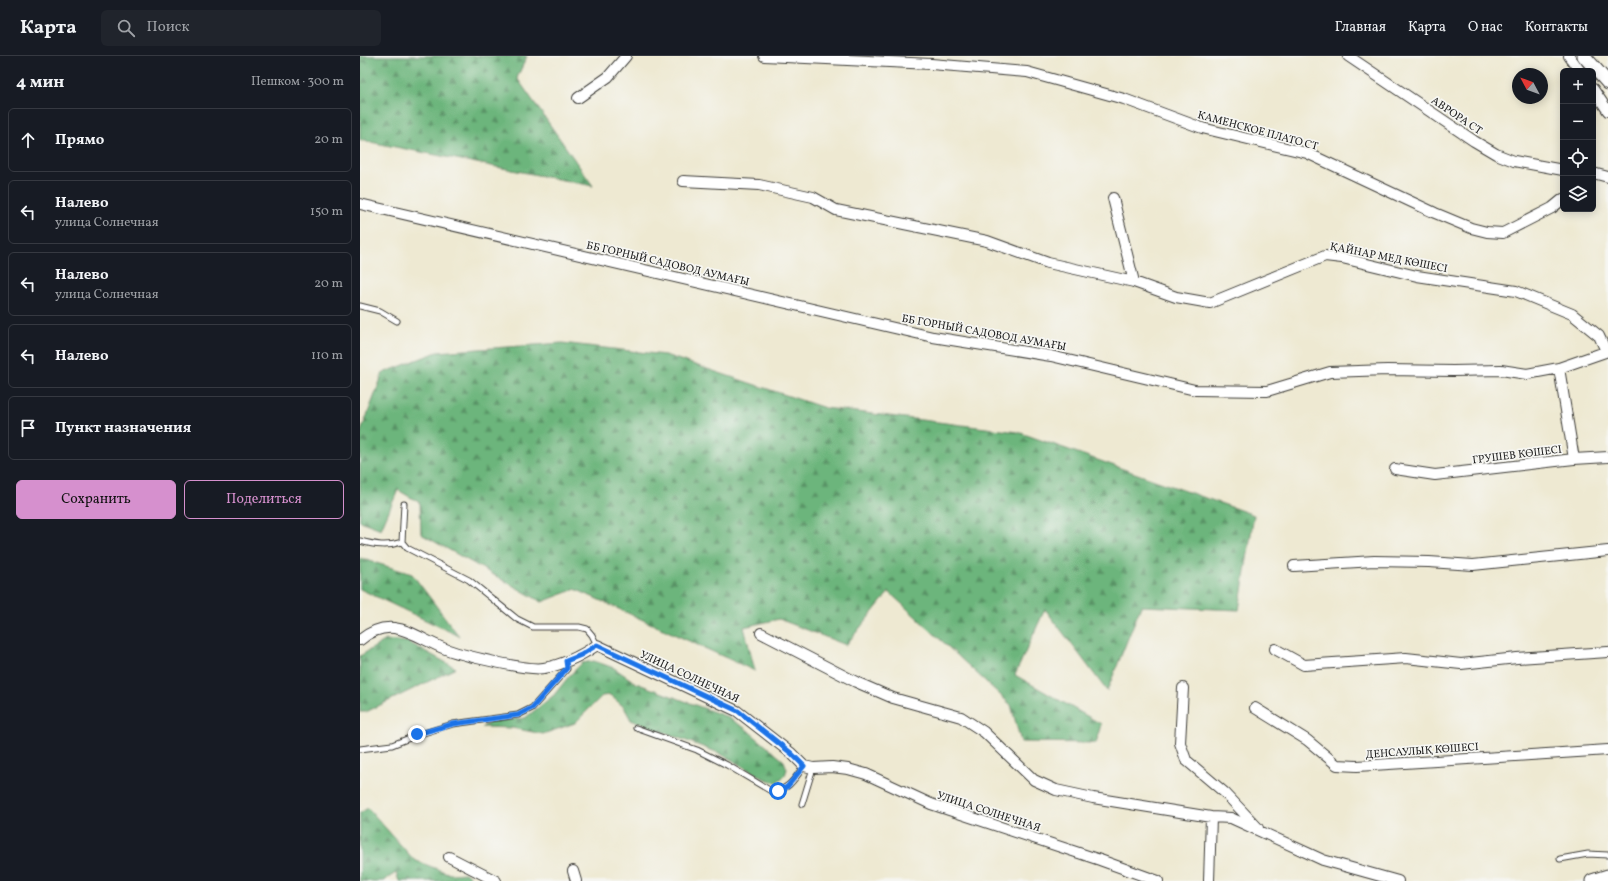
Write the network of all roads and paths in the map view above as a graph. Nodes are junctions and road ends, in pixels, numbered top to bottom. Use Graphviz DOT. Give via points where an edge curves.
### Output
graph roads {
  1 [pos="626,56"];
  2 [pos="764,56"];
  3 [pos="1348,56"];
  4 [pos="1569,56"];
  5 [pos="1584,56"];
  6 [pos="1578,68"];
  7 [pos="1608,83"];
  8 [pos="1596,93"];
  9 [pos="578,98"];
  10 [pos="1608,111"];
  11 [pos="1560,169"];
  12 [pos="1596,175"];
  13 [pos="1608,177"];
  14 [pos="683,181"];
  15 [pos="1113,198"];
  16 [pos="1560,201"];
  17 [pos="360,204"];
  18 [pos="1134,282"];
  19 [pos="360,306"];
  20 [pos="397,321"];
  21 [pos="1607,351"];
  22 [pos="1559,368"];
  23 [pos="1608,457"];
  24 [pos="1574,459"];
  25 [pos="1395,469"];
  26 [pos="404,504"];
  27 [pos="360,541"];
  28 [pos="402,542"];
  29 [pos="1608,550"];
  30 [pos="1294,566"];
  31 [pos="761,633"];
  32 [pos="360,640"];
  33 [pos="597,645"];
  34 [pos="1275,649"];
  35 [pos="1608,652"];
  36 [pos="566,661"];
  37 [pos="1183,688"];
  38 [pos="1255,708"];
  39 [pos="636,728"];
  40 [pos="360,749"];
  41 [pos="1608,750"];
  42 [pos="808,767"];
  43 [pos="802,804"];
  44 [pos="1211,817"];
  45 [pos="1262,833"];
  46 [pos="1608,854"];
  47 [pos="449,856"];
  48 [pos="1560,858"];
  49 [pos="1608,876"];
  50 [pos="496,881"];
  51 [pos="1158,881"];
  52 [pos="1209,881"];
  53 [pos="1398,881"];
  54 [pos="1592,881"];
  1 -- 9 [label="street" via="608,77"];
  2 -- 16 [label="street, КАМЕНСКОЕ ПЛАТО СТ" via="931,64 1027,72 1124,99 1202,128 1307,153 1435,214 1487,232 1503,233"];
  3 -- 11 [label="street, АВРОРА СТ" via="1496,154 1514,161"];
  4 -- 6 [label="street"];
  5 -- 7 [label="street"];
  8 -- 10 [label="street"];
  12 -- 13 [label="street"];
  14 -- 18 [label="street, ҚАЙНАР МЕД КӨШЕСІ" via="759,185 813,197 836,210 986,242 1048,263"];
  15 -- 18 [label="street"];
  17 -- 22 [label="street, ББ ГОРНЫЙ САДОВОД АУМАҒЫ" via="933,337 1051,356 1195,390 1267,391 1330,372 1501,370 1527,374"];
  18 -- 21 [label="street, ҚАЙНАР МЕД КӨШЕСІ" via="1176,297 1210,302 1325,256 1342,258 1417,276 1516,291 1572,314 1599,336"];
  19 -- 20 [label="lane" via="380,310"];
  21 -- 22 [label="street, ББ ГОРНЫЙ САДОВОД АУМАҒЫ"];
  22 -- 24 [label="street, ГРУШЕВ КӨШЕСІ"];
  23 -- 24 [label="street"];
  24 -- 25 [label="street, ГРУШЕВ КӨШЕСІ" via="1435,475"];
  26 -- 28 [label="lane"];
  27 -- 28 [label="lane" via="392,546"];
  28 -- 33 [label="lane" via="417,554 470,580 517,619 533,627 586,629"];
  29 -- 30 [label="street" via="1473,565 1374,561"];
  31 -- 44 [label="street" via="893,698 961,717 984,732 1034,780 1056,790"];
  32 -- 36 [label="street" via="376,629 396,628 412,632 445,649 531,669"];
  33 -- 36 [label="street"];
  33 -- 42 [label="street, УЛИЦА СОЛНЕЧНАЯ" via="738,711"];
  34 -- 35 [label="street" via="1304,665 1406,658 1460,664"];
  36 -- 40 [label="lane" via="567,668 532,708 518,715 453,724 417,734 392,745"];
  37 -- 45 [label="street" via="1180,743 1186,760 1226,793"];
  38 -- 41 [label="street, ДЕНСАУЛЫҚ КӨШЕСІ" via="1306,740 1337,765 1357,766"];
  39 -- 42 [label="lane" via="697,750 771,791 787,787"];
  42 -- 43 [label="lane"];
  42 -- 51 [label="street, УЛИЦА СОЛНЕЧНАЯ" via="832,767 866,774 931,804"];
  44 -- 45 [label="street" via="1231,818"];
  44 -- 52 [label="street"];
  45 -- 53 [label="street" via="1322,860"];
  46 -- 48 [label="lane"];
  47 -- 50 [label="street"];
  49 -- 54 [label="street"];
}
